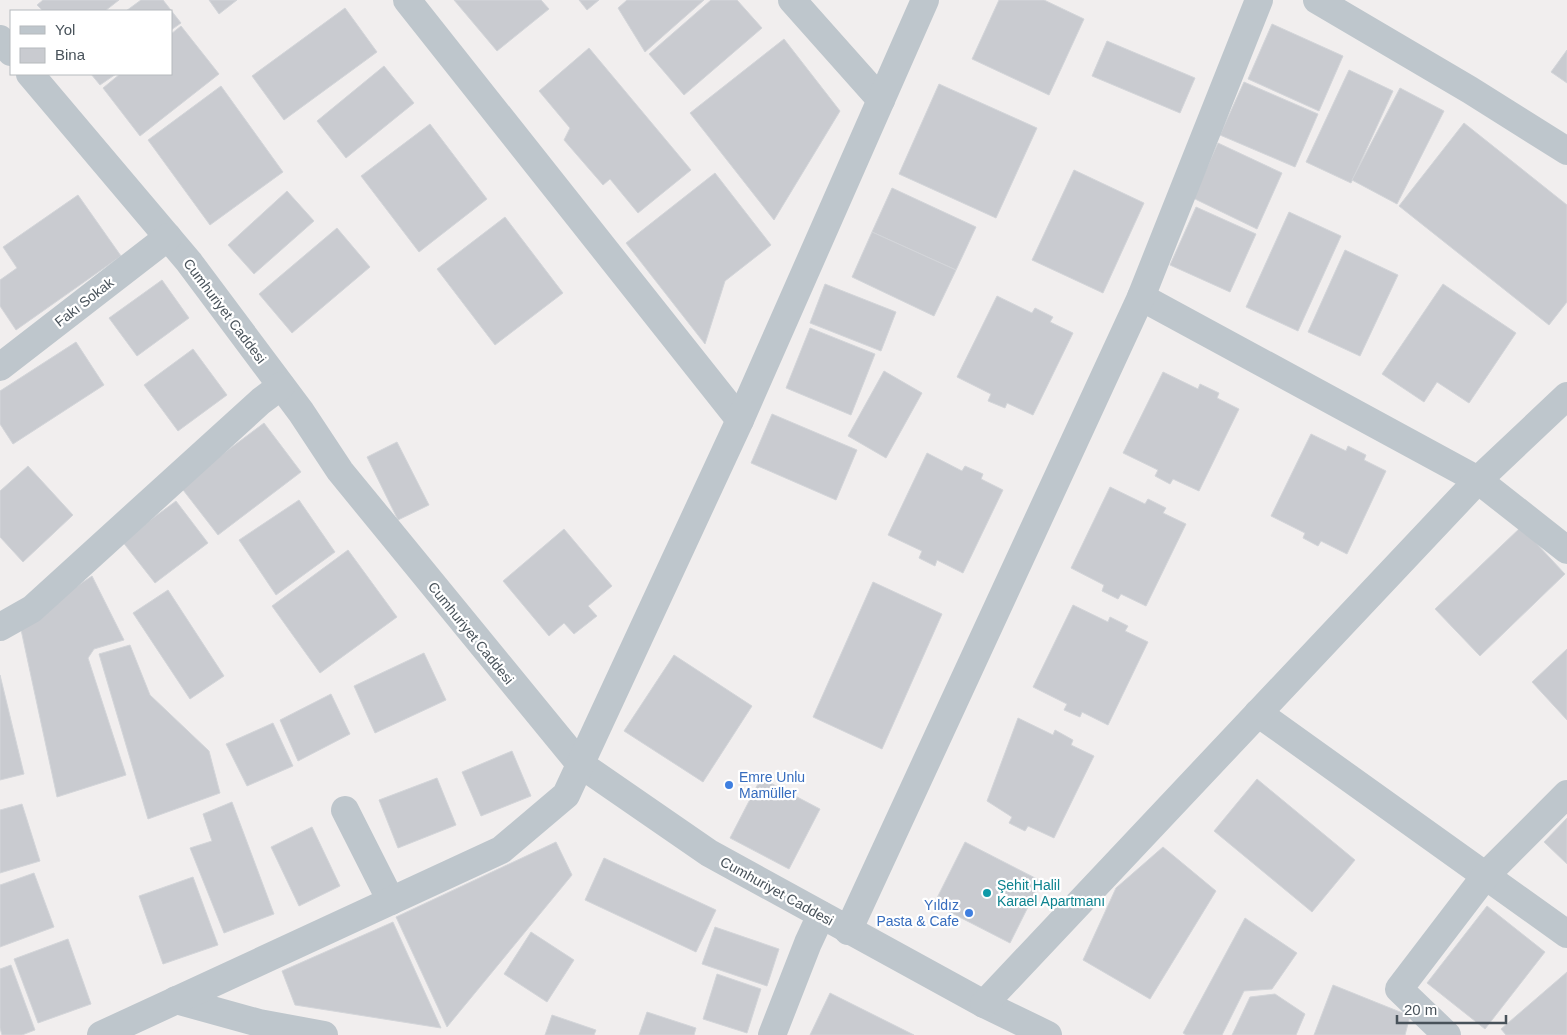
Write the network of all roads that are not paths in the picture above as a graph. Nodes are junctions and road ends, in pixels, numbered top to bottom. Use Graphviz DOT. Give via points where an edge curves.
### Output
graph roads {
  1 [pos="407,0"];
  2 [pos="792,0"];
  3 [pos="925,0"];
  4 [pos="1259,0"];
  5 [pos="1317,0"];
  6 [pos="0,39"];
  7 [pos="10,51"];
  8 [pos="31,75"];
  9 [pos="881,100"];
  10 [pos="1567,151"];
  11 [pos="168,237"];
  12 [pos="1141,297"];
  13 [pos="0,368"];
  14 [pos="281,386"];
  15 [pos="1567,396"];
  16 [pos="740,420"];
  17 [pos="1478,480"];
  18 [pos="1567,550"];
  19 [pos="0,627"];
  20 [pos="1258,713"];
  21 [pos="580,764"];
  22 [pos="1567,794"];
  23 [pos="345,810"];
  24 [pos="1486,874"];
  25 [pos="391,901"];
  26 [pos="821,915"];
  27 [pos="848,931"];
  28 [pos="1567,934"];
  29 [pos="176,1000"];
  30 [pos="984,1004"];
  31 [pos="257,1029"];
  32 [pos="101,1035"];
  33 [pos="324,1035"];
  34 [pos="772,1035"];
  35 [pos="1048,1035"];
  36 [pos="1447,1035"];
  1 -- 16 [label="street"];
  2 -- 9 [label="street"];
  3 -- 9 [label="street"];
  4 -- 12 [label="street"];
  5 -- 10 [label="street"];
  6 -- 7 [label="street"];
  8 -- 11 [label="street, Cumhuriyet Caddesi"];
  9 -- 16 [label="street"];
  11 -- 13 [label="street, Fakı Sokak"];
  11 -- 14 [label="street, Cumhuriyet Caddesi"];
  12 -- 17 [label="street"];
  12 -- 27 [label="street"];
  14 -- 19 [label="street" via="32,609"];
  14 -- 21 [label="street, Cumhuriyet Caddesi" via="340,471"];
  15 -- 17 [label="street"];
  16 -- 21 [label="street"];
  17 -- 18 [label="street"];
  17 -- 20 [label="street"];
  20 -- 24 [label="street"];
  20 -- 30 [label="street"];
  21 -- 25 [label="street" via="566,795 501,850"];
  21 -- 26 [label="street, Cumhuriyet Caddesi" via="709,853"];
  22 -- 24 [label="street"];
  23 -- 25 [label="street"];
  24 -- 28 [label="street"];
  24 -- 36 [label="street" via="1399,989"];
  25 -- 29 [label="street"];
  26 -- 27 [label="street, Cumhuriyet Caddesi"];
  26 -- 34 [label="street"];
  27 -- 30 [label="street, Cumhuriyet Caddesi"];
  29 -- 31 [label="street"];
  29 -- 32 [label="street"];
  30 -- 35 [label="street, Cumhuriyet Caddesi"];
  31 -- 33 [label="street"];
}
